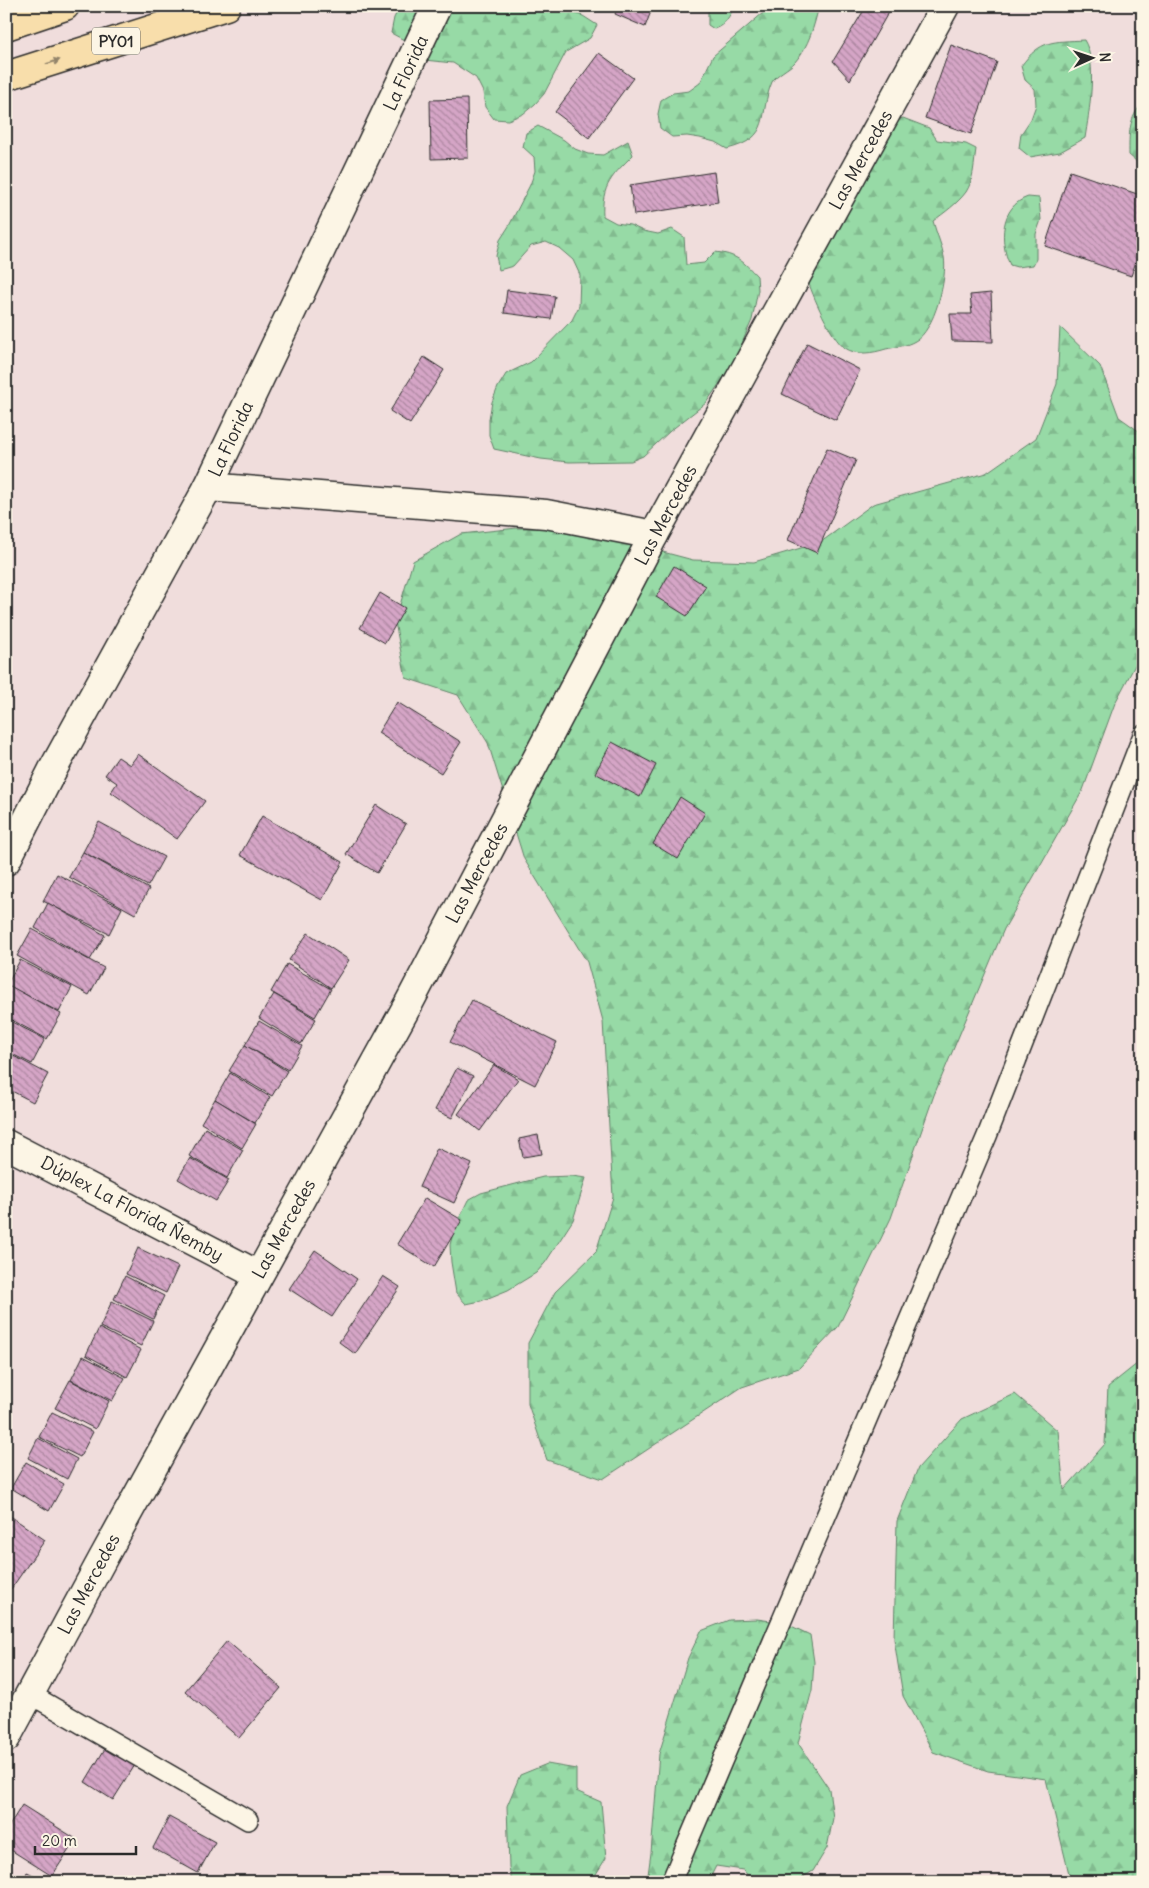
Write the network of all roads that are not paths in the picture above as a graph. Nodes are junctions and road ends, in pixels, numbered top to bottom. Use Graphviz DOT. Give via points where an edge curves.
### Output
graph roads {
  1 [pos="65,6"];
  2 [pos="226,6"];
  3 [pos="437,6"];
  4 [pos="945,6"];
  5 [pos="6,26"];
  6 [pos="6,76"];
  7 [pos="208,487"];
  8 [pos="654,535"];
  9 [pos="1143,735"];
  10 [pos="6,861"];
  11 [pos="6,1144"];
  12 [pos="258,1275"];
  13 [pos="30,1694"];
  14 [pos="6,1738"];
  15 [pos="248,1820"];
  16 [pos="671,1882"];
  1 -- 5 [label="highway"];
  6 -- 2 [label="highway, PY01, one-way"];
  3 -- 7 [label="street, La Florida"];
  4 -- 8 [label="street, Las Mercedes"];
  7 -- 8 [label="street" via="546,514"];
  7 -- 10 [label="street, La Florida"];
  8 -- 12 [label="street, Las Mercedes" via="410,1001"];
  9 -- 16 [label="lane" via="987,1136"];
  11 -- 12 [label="street, Dúplex La Florida Ñemby"];
  12 -- 13 [label="street, Las Mercedes"];
  13 -- 14 [label="street, Las Mercedes"];
  13 -- 15 [label="lane"];
}
